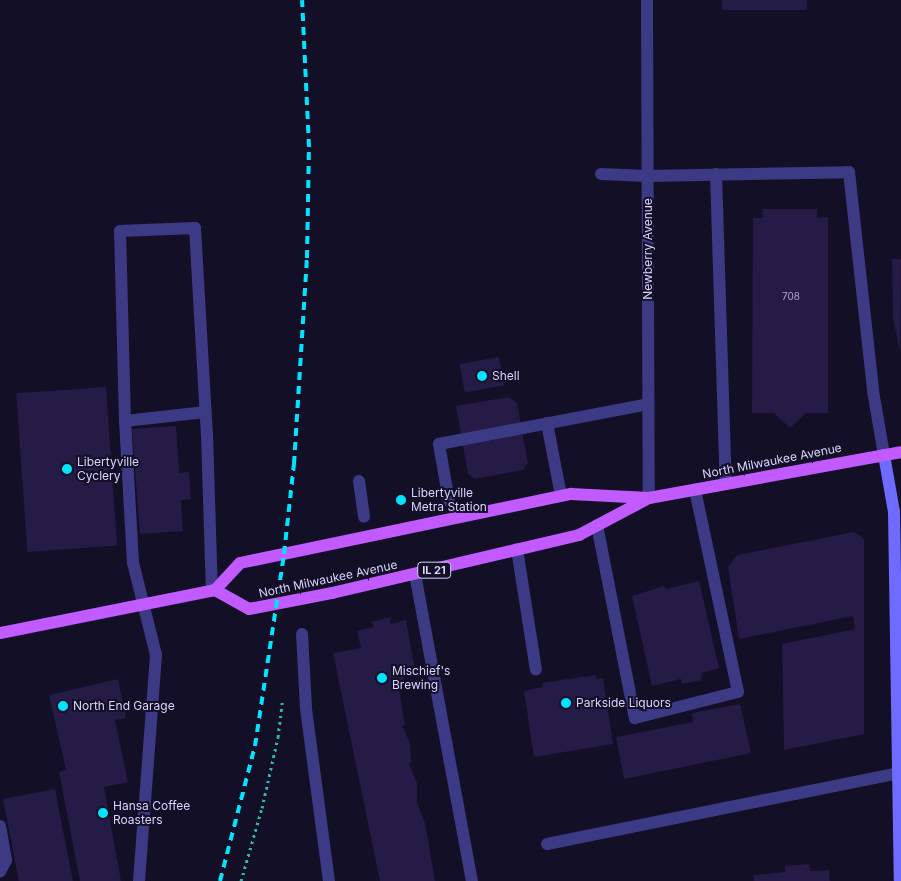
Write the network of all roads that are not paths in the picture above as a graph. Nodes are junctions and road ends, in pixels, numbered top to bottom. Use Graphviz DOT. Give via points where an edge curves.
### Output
graph roads {
  1 [pos="647,0"];
  2 [pos="601,174"];
  3 [pos="716,174"];
  4 [pos="648,176"];
  5 [pos="648,404"];
  6 [pos="205,412"];
  7 [pos="125,420"];
  8 [pos="548,423"];
  9 [pos="901,452"];
  10 [pos="884,455"];
  11 [pos="359,481"];
  12 [pos="726,484"];
  13 [pos="695,490"];
  14 [pos="561,496"];
  15 [pos="649,498"];
  16 [pos="450,501"];
  17 [pos="364,517"];
  18 [pos="597,525"];
  19 [pos="517,549"];
  20 [pos="415,574"];
  21 [pos="213,590"];
  22 [pos="144,604"];
  23 [pos="0,632"];
  24 [pos="302,634"];
  25 [pos="899,647"];
  26 [pos="536,670"];
  27 [pos="900,773"];
  28 [pos="0,826"];
  29 [pos="547,844"];
  30 [pos="901,847"];
  31 [pos="0,872"];
  32 [pos="139,881"];
  33 [pos="329,881"];
  34 [pos="472,881"];
  35 [pos="900,881"];
  1 -- 4 [label="street, Newberry Avenue"];
  2 -- 4 [label="street"];
  3 -- 4 [label="street"];
  3 -- 10 [label="street" via="849,172 873,391"];
  3 -- 12 [label="street"];
  4 -- 5 [label="street, Newberry Avenue"];
  5 -- 8 [label="street"];
  5 -- 15 [label="street, Newberry Avenue"];
  6 -- 7 [label="street"];
  6 -- 7 [label="street" via="195,228 120,231"];
  6 -- 21 [label="street"];
  7 -- 22 [label="street" via="133,563"];
  8 -- 14 [label="street"];
  8 -- 16 [label="street" via="439,444"];
  9 -- 10 [label="main road, North Milwaukee Avenue / IL 21"];
  10 -- 12 [label="main road, North Milwaukee Avenue / IL 21"];
  10 -- 25 [label="street" via="894,512"];
  11 -- 17 [label="street"];
  12 -- 13 [label="main road, North Milwaukee Avenue / IL 21"];
  13 -- 15 [label="main road, North Milwaukee Avenue / IL 21"];
  13 -- 18 [label="street" via="738,692 635,718"];
  14 -- 15 [label="main road, North Milwaukee Avenue / IL 21"];
  14 -- 21 [label="main road, North Milwaukee Avenue / IL 21" via="240,563"];
  15 -- 18 [label="main road, North Milwaukee Avenue / IL 21"];
  18 -- 19 [label="main road, North Milwaukee Avenue / IL 21" via="579,535"];
  19 -- 20 [label="main road, North Milwaukee Avenue / IL 21"];
  19 -- 26 [label="street"];
  20 -- 21 [label="main road, North Milwaukee Avenue / IL 21" via="249,609"];
  20 -- 34 [label="street"];
  21 -- 22 [label="main road"];
  22 -- 23 [label="main road"];
  22 -- 32 [label="street" via="156,655"];
  24 -- 33 [label="street" via="306,709"];
  25 -- 27 [label="street"];
  27 -- 29 [label="street"];
  27 -- 30 [label="street"];
  28 -- 31 [label="street" via="6,860"];
  30 -- 35 [label="street"];
}
